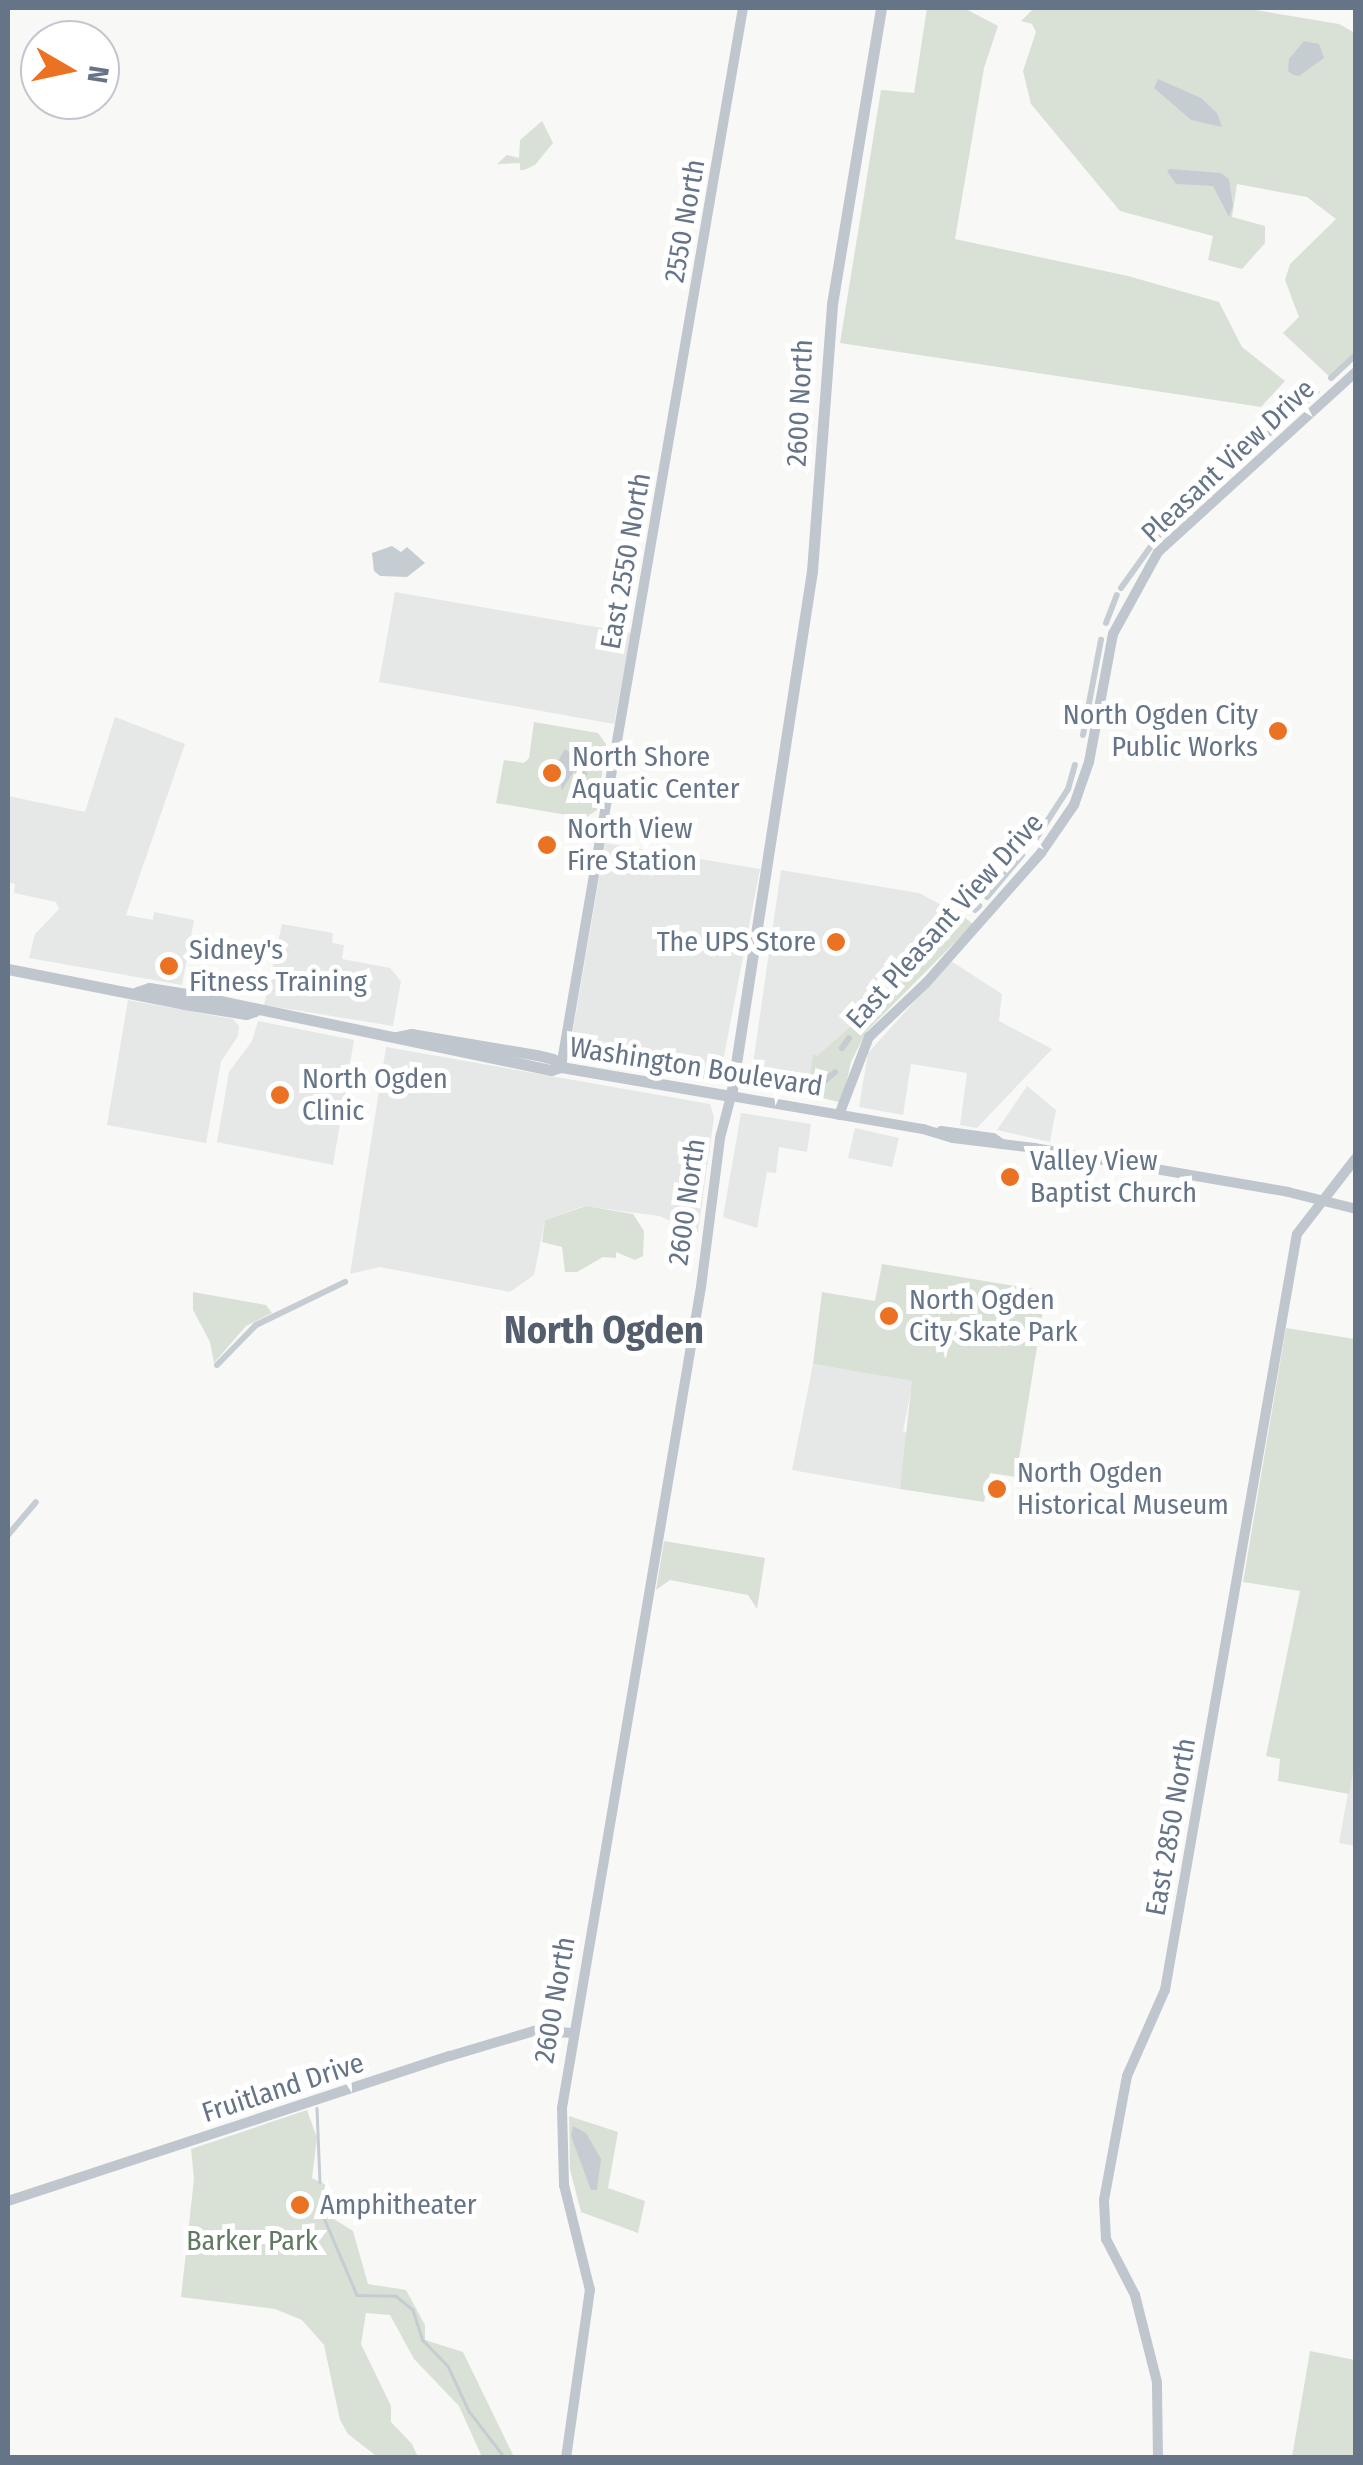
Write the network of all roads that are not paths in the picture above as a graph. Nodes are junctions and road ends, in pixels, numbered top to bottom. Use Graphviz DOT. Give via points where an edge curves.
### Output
graph roads {
  1 [pos="744,8"];
  2 [pos="882,8"];
  3 [pos="1356,372"];
  4 [pos="670,442"];
  5 [pos="1136,586"];
  6 [pos="8,969"];
  7 [pos="397,1037"];
  8 [pos="561,1067"];
  9 [pos="851,1094"];
  10 [pos="731,1096"];
  11 [pos="839,1115"];
  12 [pos="852,1117"];
  13 [pos="1356,1158"];
  14 [pos="1322,1198"];
  15 [pos="1356,1209"];
  16 [pos="574,2033"];
  17 [pos="8,2201"];
  18 [pos="566,2458"];
  19 [pos="1158,2458"];
  1 -- 4 [label="street, 2550 North"];
  2 -- 10 [label="main road, 2600 North" via="832,304 812,570"];
  3 -- 5 [label="street, Pleasant View Drive" via="1158,552"];
  4 -- 8 [label="street, East 2550 North"];
  5 -- 9 [label="street, East Pleasant View Drive" via="1114,634 1074,805 1016,882 869,1037"];
  6 -- 7 [label="main road" via="248,1005 256,1012"];
  7 -- 8 [label="main road, Washington Boulevard"];
  7 -- 8 [label="main road" via="506,1050 553,1059"];
  8 -- 10 [label="main road, Washington Boulevard"];
  9 -- 11 [label="street, East Pleasant View Drive"];
  9 -- 12 [label="street"];
  10 -- 11 [label="street, Washington Boulevard"];
  10 -- 16 [label="street, 2600 North"];
  11 -- 12 [label="street, Washington Boulevard"];
  12 -- 14 [label="street, Washington Boulevard"];
  13 -- 14 [label="street, East 2850 North"];
  14 -- 15 [label="street, Washington Boulevard"];
  14 -- 19 [label="street, East 2850 North" via="1297,1234 1164,1990 1127,2076 1104,2200 1106,2239 1132,2287 1156,2374"];
  16 -- 17 [label="street, Fruitland Drive" via="545,2029 450,2056"];
  16 -- 18 [label="street, 2600 North" via="560,2160 590,2290"];
}
